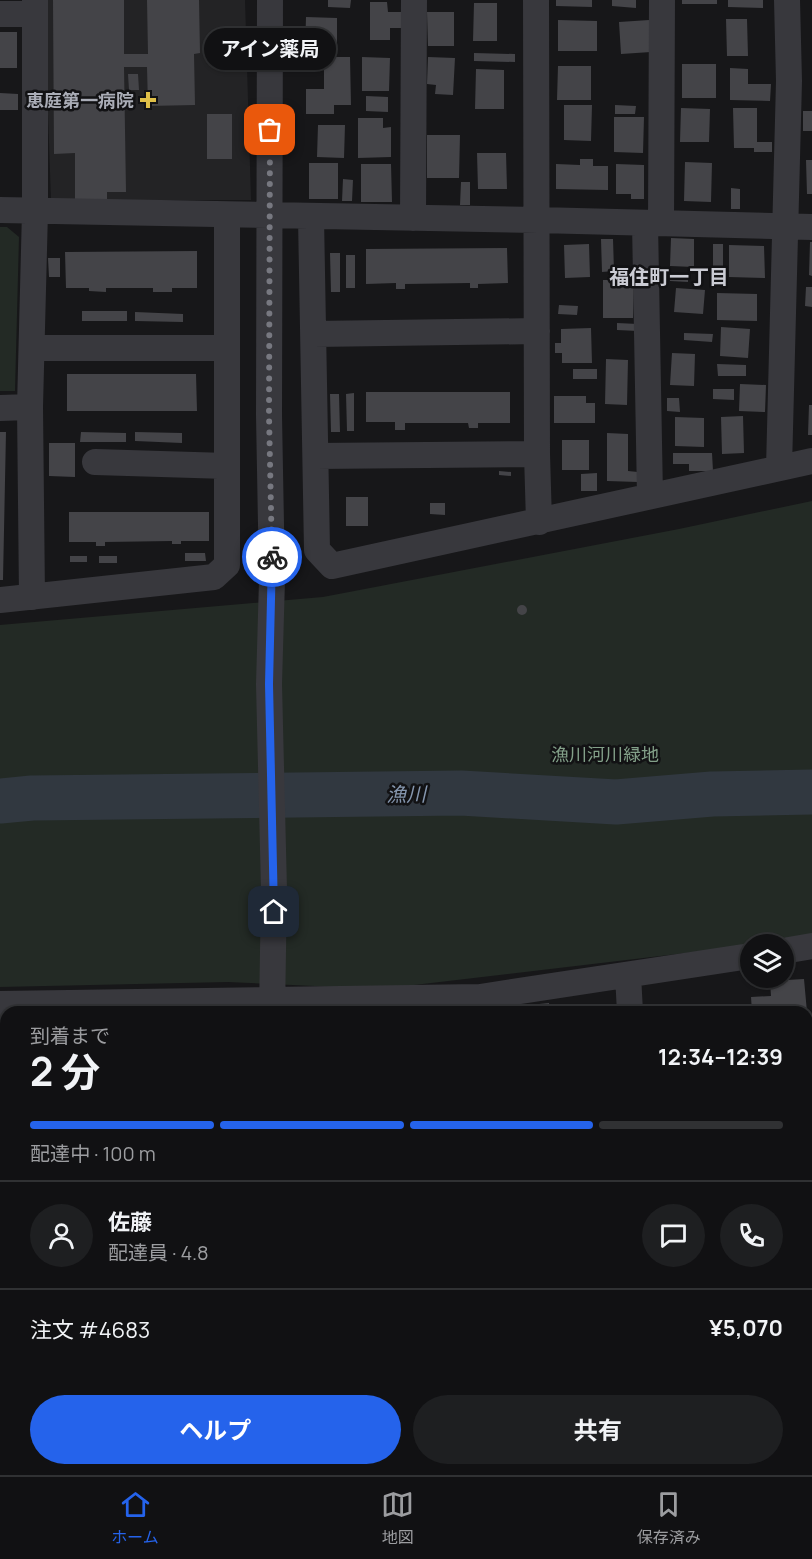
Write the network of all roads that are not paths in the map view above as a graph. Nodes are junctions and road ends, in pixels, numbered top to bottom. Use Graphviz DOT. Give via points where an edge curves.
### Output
graph roads {
  1 [pos="270,0"];
  2 [pos="414,0"];
  3 [pos="536,0"];
  4 [pos="662,0"];
  5 [pos="787,0"];
  6 [pos="35,7"];
  7 [pos="0,14"];
  8 [pos="800,80"];
  9 [pos="0,210"];
  10 [pos="35,211"];
  11 [pos="227,215"];
  12 [pos="270,216"];
  13 [pos="311,217"];
  14 [pos="413,218"];
  15 [pos="538,219"];
  16 [pos="653,223"];
  17 [pos="784,227"];
  18 [pos="812,227"];
  19 [pos="537,331"];
  20 [pos="314,334"];
  21 [pos="32,348"];
  22 [pos="227,348"];
  23 [pos="0,408"];
  24 [pos="30,408"];
  25 [pos="537,454"];
  26 [pos="316,456"];
  27 [pos="812,461"];
  28 [pos="95,462"];
  29 [pos="227,466"];
  30 [pos="779,468"];
  31 [pos="650,496"];
  32 [pos="539,522"];
  33 [pos="32,597"];
  34 [pos="0,600"];
  35 [pos="812,946"];
  36 [pos="794,949"];
  37 [pos="740,958"];
  38 [pos="627,975"];
  39 [pos="0,1004"];
  40 [pos="480,1005"];
  41 [pos="48,1006"];
  42 [pos="273,1006"];
  43 [pos="376,1006"];
  44 [pos="630,1006"];
  1 -- 12 [label="street"];
  2 -- 14 [label="street"];
  3 -- 15 [label="street"];
  4 -- 16 [label="street"];
  5 -- 8 [label="street"];
  6 -- 7 [label="street"];
  6 -- 10 [label="street"];
  8 -- 17 [label="street"];
  9 -- 10 [label="street"];
  10 -- 11 [label="street"];
  10 -- 21 [label="street"];
  11 -- 12 [label="street"];
  11 -- 22 [label="street"];
  12 -- 13 [label="street"];
  12 -- 42 [label="street"];
  13 -- 14 [label="street"];
  13 -- 20 [label="street"];
  14 -- 15 [label="street"];
  15 -- 16 [label="street"];
  15 -- 19 [label="street"];
  16 -- 17 [label="street"];
  16 -- 31 [label="street"];
  17 -- 18 [label="street"];
  17 -- 30 [label="street"];
  19 -- 20 [label="street"];
  19 -- 25 [label="street"];
  20 -- 26 [label="street"];
  21 -- 22 [label="street"];
  21 -- 24 [label="street"];
  22 -- 29 [label="street"];
  23 -- 24 [label="street"];
  24 -- 33 [label="street"];
  25 -- 26 [label="street"];
  25 -- 32 [label="street"];
  26 -- 32 [label="street" via="317,550 332,566"];
  27 -- 30 [label="street"];
  28 -- 29 [label="street"];
  29 -- 33 [label="street" via="227,565 214,577"];
  30 -- 31 [label="street"];
  31 -- 32 [label="street"];
  33 -- 34 [label="street"];
  35 -- 36 [label="street"];
  37 -- 38 [label="street"];
  38 -- 40 [label="street"];
  38 -- 44 [label="street"];
  39 -- 41 [label="street"];
  40 -- 43 [label="street"];
}
